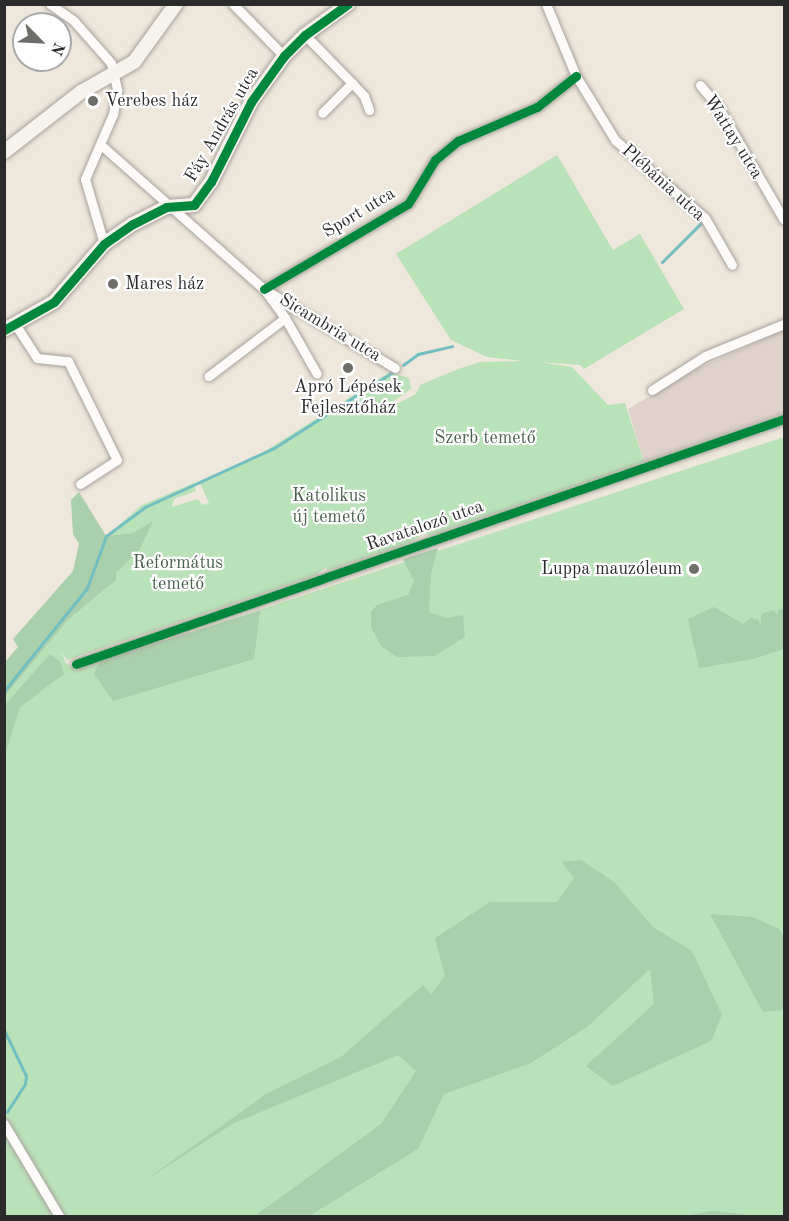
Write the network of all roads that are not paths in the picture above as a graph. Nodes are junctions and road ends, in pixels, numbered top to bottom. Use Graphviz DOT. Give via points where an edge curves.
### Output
graph roads {
  1 [pos="50,4"];
  2 [pos="176,4"];
  3 [pos="233,4"];
  4 [pos="348,4"];
  5 [pos="546,4"];
  6 [pos="305,35"];
  7 [pos="284,56"];
  8 [pos="576,76"];
  9 [pos="111,77"];
  10 [pos="352,83"];
  11 [pos="700,85"];
  12 [pos="369,110"];
  13 [pos="322,113"];
  14 [pos="101,145"];
  15 [pos="4,152"];
  16 [pos="172,206"];
  17 [pos="784,220"];
  18 [pos="104,244"];
  19 [pos="732,265"];
  20 [pos="264,289"];
  21 [pos="285,318"];
  22 [pos="784,324"];
  23 [pos="10,327"];
  24 [pos="395,368"];
  25 [pos="317,374"];
  26 [pos="209,376"];
  27 [pos="652,390"];
  28 [pos="784,419"];
  29 [pos="80,484"];
  30 [pos="76,664"];
  31 [pos="4,1124"];
  32 [pos="59,1216"];
  1 -- 9 [label="street" via="74,21 111,63"];
  2 -- 9 [label="street" via="134,62"];
  3 -- 7 [label="street"];
  4 -- 6 [label="street, Fáy András utca"];
  5 -- 8 [label="street, Plébánia utca"];
  6 -- 7 [label="street, Fáy András utca"];
  6 -- 10 [label="street"];
  7 -- 16 [label="street, Fáy András utca" via="251,102 194,205"];
  8 -- 19 [label="street, Plébánia utca" via="615,140 705,218"];
  8 -- 20 [label="street, Sport utca" via="537,107 444,151 408,204"];
  9 -- 14 [label="street" via="117,90"];
  9 -- 15 [label="street" via="74,97"];
  10 -- 12 [label="street" via="364,96"];
  10 -- 13 [label="street"];
  11 -- 17 [label="street, Wattay utca" via="720,108"];
  14 -- 16 [label="street"];
  14 -- 18 [label="street" via="85,179"];
  16 -- 18 [label="street, Fáy András utca" via="133,224"];
  16 -- 20 [label="street"];
  18 -- 23 [label="street, Fáy András utca" via="54,302"];
  20 -- 21 [label="street"];
  20 -- 24 [label="street, Sicambria utca"];
  21 -- 25 [label="street"];
  21 -- 26 [label="street"];
  22 -- 27 [label="street" via="705,356"];
  23 -- 29 [label="street" via="37,358 68,361 117,460"];
  28 -- 30 [label="street, Ravatalozó utca"];
  31 -- 32 [label="street"];
}
